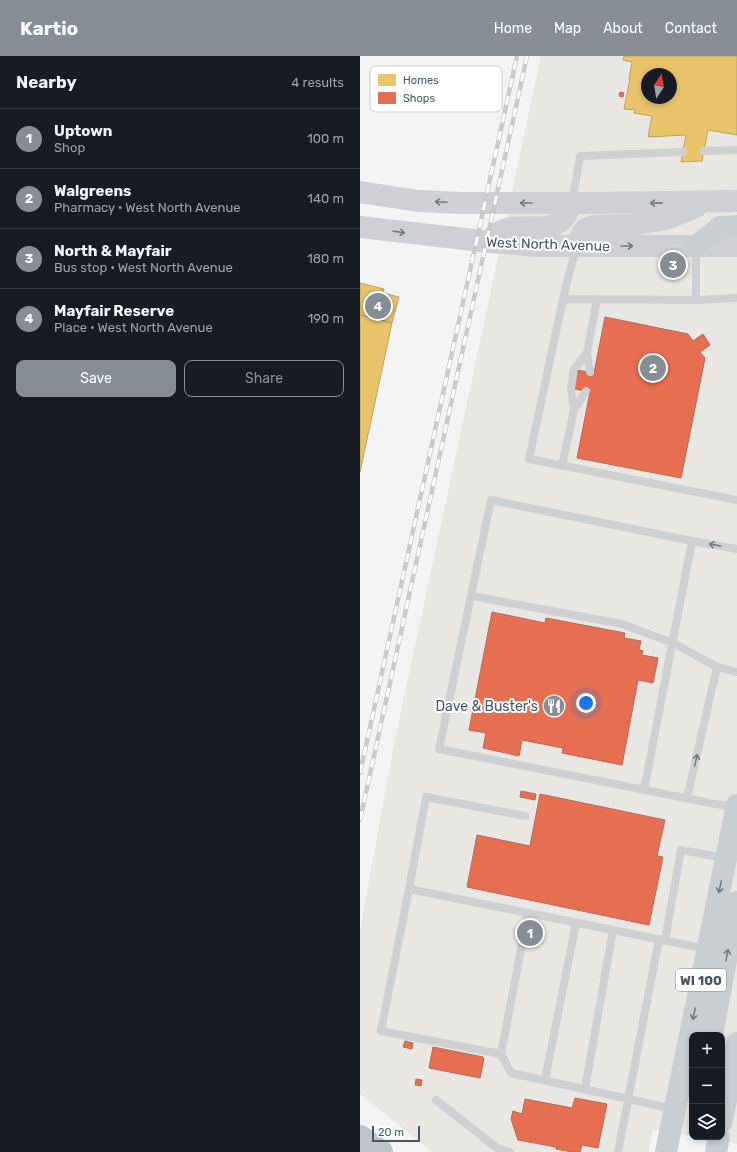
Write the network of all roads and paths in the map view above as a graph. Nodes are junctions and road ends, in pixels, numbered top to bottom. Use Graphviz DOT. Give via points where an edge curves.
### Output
graph roads {
  1 [pos="737,150"];
  2 [pos="704,151"];
  3 [pos="683,152"];
  4 [pos="360,192"];
  5 [pos="737,201"];
  6 [pos="707,202"];
  7 [pos="572,204"];
  8 [pos="737,226"];
  9 [pos="360,227"];
  10 [pos="490,242"];
  11 [pos="577,246"];
  12 [pos="696,246"];
  13 [pos="737,246"];
  14 [pos="737,298"];
  15 [pos="563,299"];
  16 [pos="598,299"];
  17 [pos="696,300"];
  18 [pos="587,353"];
  19 [pos="590,372"];
  20 [pos="586,391"];
  21 [pos="574,410"];
  22 [pos="562,466"];
  23 [pos="737,500"];
  24 [pos="692,541"];
  25 [pos="737,549"];
  26 [pos="472,596"];
  27 [pos="673,643"];
  28 [pos="717,667"];
  29 [pos="737,672"];
  30 [pos="644,790"];
  31 [pos="687,798"];
  32 [pos="737,807"];
  33 [pos="525,816"];
  34 [pos="726,858"];
  35 [pos="409,889"];
  36 [pos="737,902"];
  37 [pos="528,913"];
  38 [pos="576,923"];
  39 [pos="613,930"];
  40 [pos="662,940"];
  41 [pos="708,949"];
  42 [pos="712,1032"];
  43 [pos="737,1043"];
  44 [pos="501,1054"];
  45 [pos="545,1080"];
  46 [pos="585,1089"];
  47 [pos="628,1098"];
  48 [pos="436,1100"];
  49 [pos="725,1106"];
  50 [pos="675,1109"];
  51 [pos="360,1137"];
  52 [pos="708,1140"];
  53 [pos="718,1140"];
  54 [pos="381,1152"];
  55 [pos="510,1152"];
  56 [pos="618,1152"];
  57 [pos="666,1152"];
  58 [pos="709,1152"];
  59 [pos="716,1152"];
  1 -- 2 [label="lane"];
  3 -- 7 [label="lane" via="580,156"];
  7 -- 4 [label="main road, one-way" via="419,201"];
  5 -- 6 [label="main road"];
  6 -- 7 [label="main road, one-way"];
  6 -- 11 [label="main road" via="666,219 587,228"];
  7 -- 10 [label="main road" via="564,218 557,223 540,227 510,228 498,233"];
  8 -- 12 [label="main road" via="720,227"];
  9 -- 10 [label="main road, West North Avenue, one-way"];
  10 -- 11 [label="main road, West North Avenue"];
  11 -- 12 [label="main road, West North Avenue, one-way"];
  11 -- 15 [label="lane"];
  12 -- 13 [label="main road, West North Avenue"];
  12 -- 17 [label="lane"];
  14 -- 17 [label="lane"];
  15 -- 16 [label="lane"];
  15 -- 22 [label="lane" via="529,459"];
  16 -- 17 [label="lane"];
  16 -- 18 [label="lane"];
  18 -- 19 [label="lane"];
  18 -- 21 [label="lane" via="574,369 571,389"];
  20 -- 21 [label="lane"];
  21 -- 22 [label="lane"];
  22 -- 23 [label="lane"];
  25 -- 24 [label="lane, one-way"];
  24 -- 26 [label="lane" via="492,500"];
  24 -- 27 [label="lane"];
  26 -- 27 [label="lane" via="622,624"];
  26 -- 30 [label="lane" via="439,749"];
  27 -- 28 [label="lane"];
  27 -- 30 [label="lane"];
  28 -- 29 [label="lane"];
  31 -- 28 [label="lane, one-way"];
  30 -- 31 [label="lane"];
  31 -- 32 [label="lane"];
  32 -- 34 [label="main road, WI 100"];
  33 -- 35 [label="lane" via="426,797"];
  34 -- 40 [label="lane" via="681,850"];
  34 -- 41 [label="main road, WI 100, one-way"];
  35 -- 37 [label="lane"];
  35 -- 44 [label="lane" via="381,1031"];
  42 -- 36 [label="main road, one-way"];
  37 -- 38 [label="lane"];
  37 -- 44 [label="lane"];
  38 -- 39 [label="lane"];
  38 -- 45 [label="lane"];
  39 -- 40 [label="lane"];
  39 -- 46 [label="lane"];
  40 -- 41 [label="lane"];
  40 -- 47 [label="lane"];
  41 -- 50 [label="main road, WI 100, one-way"];
  43 -- 49 [label="main road"];
  44 -- 45 [label="lane" via="511,1073"];
  45 -- 46 [label="lane"];
  46 -- 47 [label="lane"];
  47 -- 50 [label="lane"];
  47 -- 56 [label="lane"];
  48 -- 55 [label="lane" via="497,1148"];
  50 -- 57 [label="main road, WI 100"];
  51 -- 54 [label="highway"];
  52 -- 58 [label="main road"];
  53 -- 59 [label="main road"];
}
